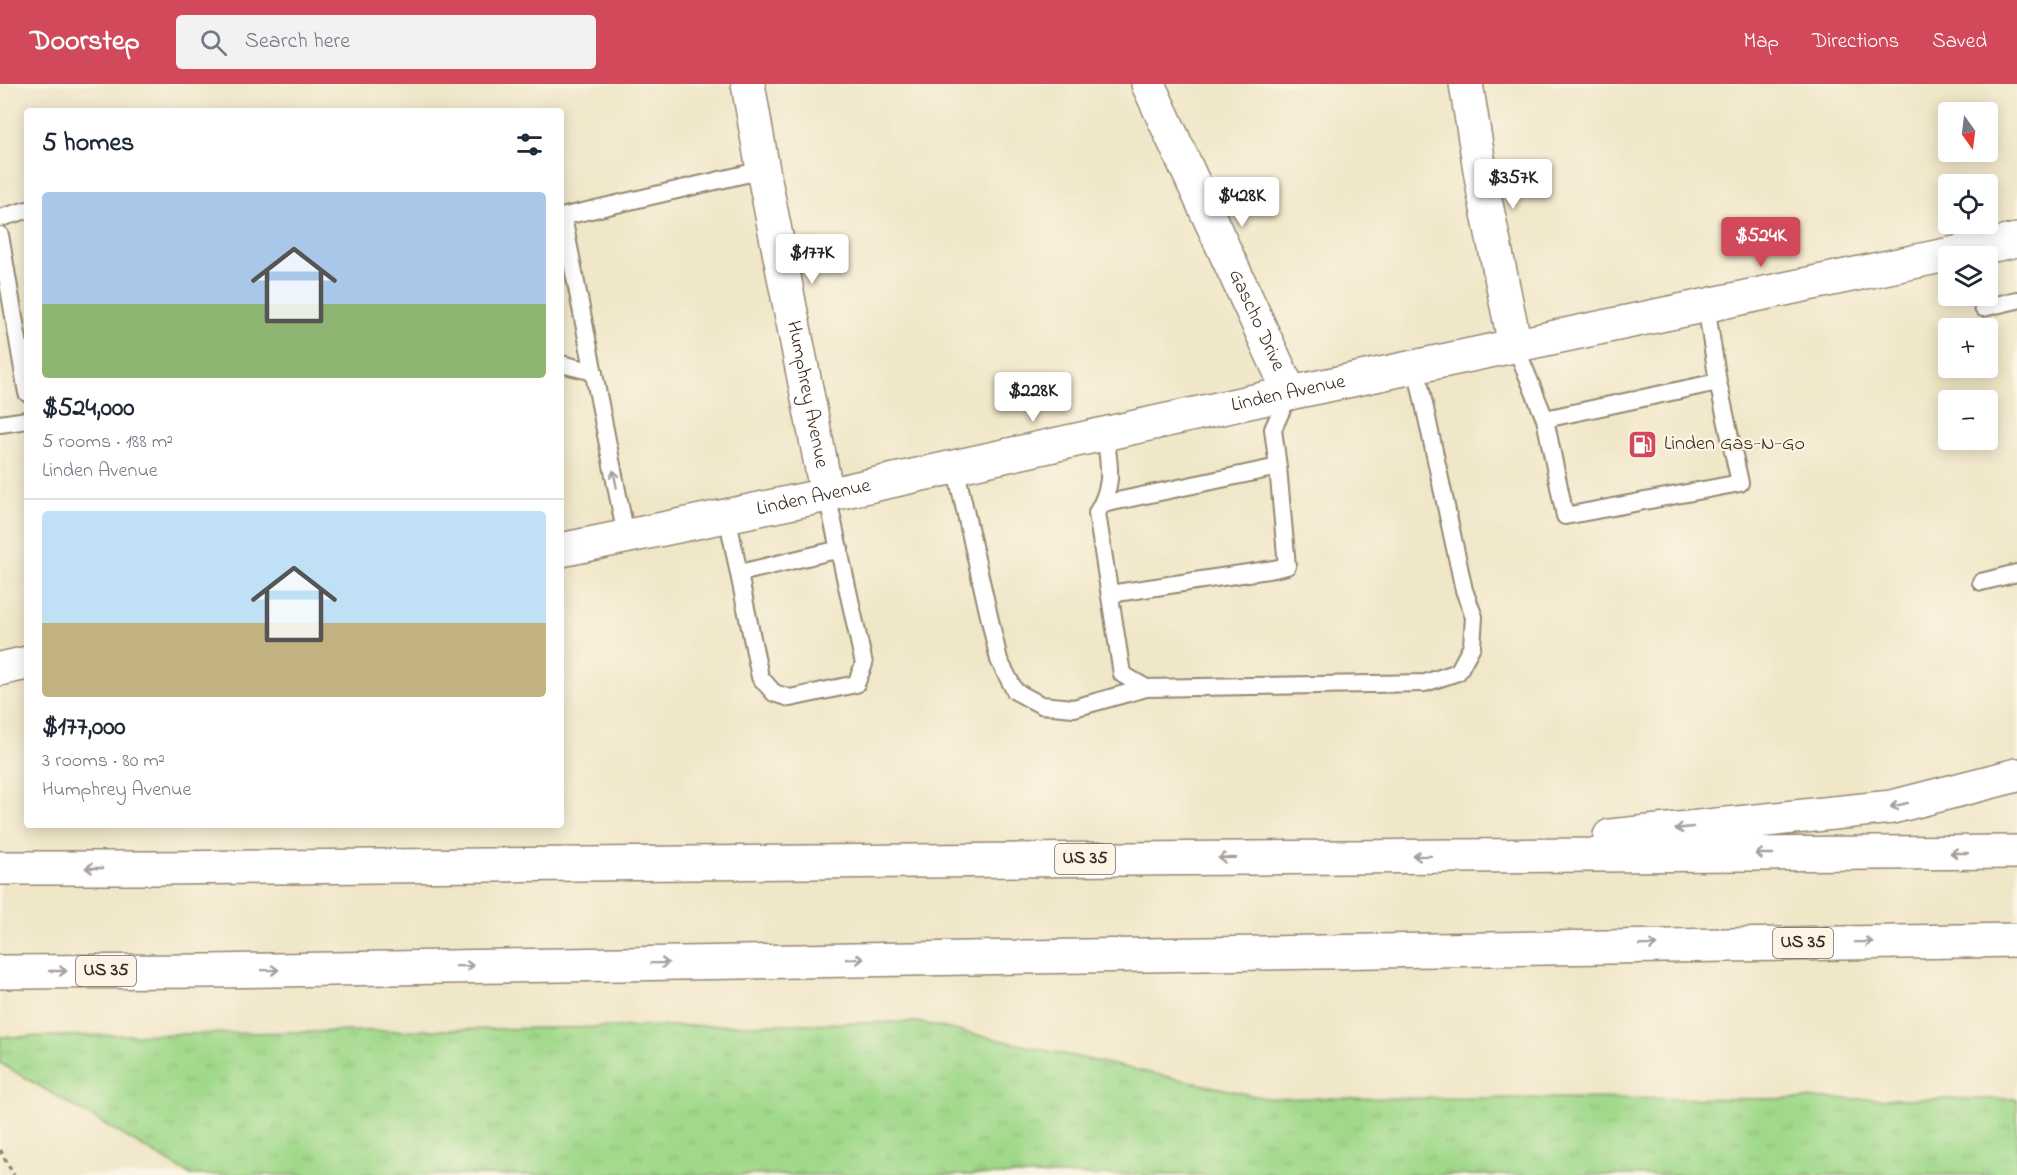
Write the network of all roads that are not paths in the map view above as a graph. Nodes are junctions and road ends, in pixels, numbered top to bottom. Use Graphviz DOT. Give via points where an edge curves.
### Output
graph roads {
  1 [pos="748,84"];
  2 [pos="1148,84"];
  3 [pos="1469,88"];
  4 [pos="763,170"];
  5 [pos="24,211"];
  6 [pos="564,217"];
  7 [pos="0,218"];
  8 [pos="564,227"];
  9 [pos="0,235"];
  10 [pos="2017,240"];
  11 [pos="1994,246"];
  12 [pos="1938,259"];
  13 [pos="2017,300"];
  14 [pos="1998,304"];
  15 [pos="1706,305"];
  16 [pos="1515,345"];
  17 [pos="564,365"];
  18 [pos="1416,367"];
  19 [pos="594,372"];
  20 [pos="24,375"];
  21 [pos="1718,382"];
  22 [pos="1290,393"];
  23 [pos="1545,418"];
  24 [pos="24,420"];
  25 [pos="0,424"];
  26 [pos="1105,434"];
  27 [pos="955,466"];
  28 [pos="1278,467"];
  29 [pos="827,495"];
  30 [pos="1103,504"];
  31 [pos="727,515"];
  32 [pos="626,536"];
  33 [pos="564,549"];
  34 [pos="840,549"];
  35 [pos="740,573"];
  36 [pos="2017,573"];
  37 [pos="1981,582"];
  38 [pos="1110,594"];
  39 [pos="24,664"];
  40 [pos="0,669"];
  41 [pos="1146,688"];
  42 [pos="2017,776"];
  43 [pos="2017,852"];
  44 [pos="1457,855"];
  45 [pos="0,868"];
  46 [pos="2017,940"];
  47 [pos="0,972"];
  1 -- 4 [label="main road, Humphrey Avenue"];
  2 -- 22 [label="main road, Gascho Drive"];
  3 -- 16 [label="main road" via="1484,194"];
  4 -- 6 [label="lane"];
  4 -- 29 [label="main road, Humphrey Avenue"];
  5 -- 7 [label="lane"];
  8 -- 19 [label="lane"];
  9 -- 20 [label="lane"];
  10 -- 11 [label="main road, Linden Avenue"];
  12 -- 15 [label="main road, Linden Avenue"];
  13 -- 14 [label="lane"];
  15 -- 16 [label="main road, Linden Avenue"];
  15 -- 21 [label="lane"];
  16 -- 18 [label="main road, Linden Avenue"];
  16 -- 23 [label="lane"];
  17 -- 19 [label="lane"];
  18 -- 22 [label="main road, Linden Avenue"];
  18 -- 41 [label="lane" via="1464,590 1474,617 1472,646 1458,672 1425,683"];
  32 -- 19 [label="lane, one-way"];
  21 -- 23 [label="lane"];
  21 -- 23 [label="lane" via="1740,483 1565,516"];
  22 -- 26 [label="main road, Linden Avenue"];
  22 -- 28 [label="lane" via="1273,429"];
  24 -- 25 [label="lane"];
  26 -- 27 [label="main road, Linden Avenue"];
  26 -- 30 [label="lane" via="1110,472"];
  27 -- 29 [label="main road, Linden Avenue"];
  27 -- 41 [label="lane" via="999,660 1015,691 1041,705 1074,708"];
  28 -- 30 [label="lane"];
  28 -- 38 [label="lane" via="1287,566"];
  29 -- 31 [label="main road, Linden Avenue"];
  29 -- 34 [label="lane"];
  30 -- 38 [label="lane" via="1098,513"];
  31 -- 32 [label="main road, Linden Avenue"];
  31 -- 35 [label="lane"];
  32 -- 33 [label="main road, Linden Avenue"];
  34 -- 35 [label="lane"];
  34 -- 35 [label="lane" via="864,664 856,684 790,698 774,693 760,677"];
  36 -- 37 [label="lane"];
  38 -- 41 [label="lane" via="1122,675"];
  39 -- 40 [label="main road"];
  42 -- 44 [label="main road, one-way" via="1893,807"];
  43 -- 44 [label="main road, US 35, one-way"];
  44 -- 45 [label="main road, US 35, one-way"];
  47 -- 46 [label="main road, US 35, one-way"];
}
